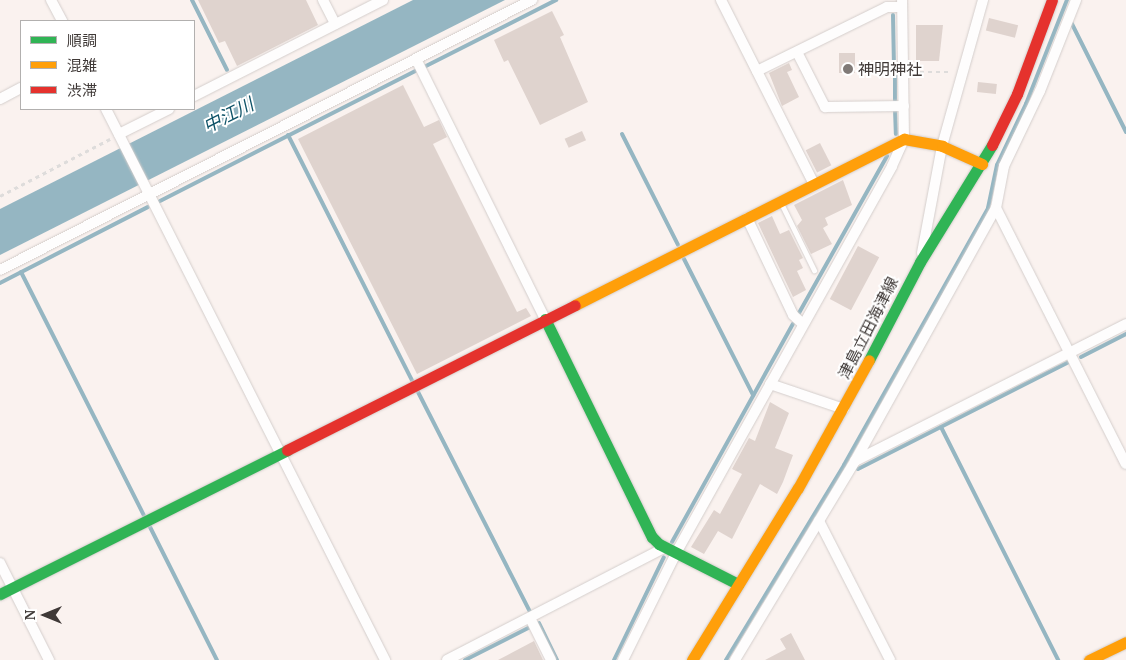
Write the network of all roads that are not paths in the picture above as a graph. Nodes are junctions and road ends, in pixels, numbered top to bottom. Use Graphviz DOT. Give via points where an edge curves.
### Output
graph roads {
  1 [pos="51,0"];
  2 [pos="324,0"];
  3 [pos="383,0"];
  4 [pos="532,0"];
  5 [pos="721,0"];
  6 [pos="983,0"];
  7 [pos="1052,0"];
  8 [pos="1076,0"];
  9 [pos="902,3"];
  10 [pos="61,20"];
  11 [pos="336,24"];
  12 [pos="797,52"];
  13 [pos="416,59"];
  14 [pos="757,71"];
  15 [pos="20,88"];
  16 [pos="195,95"];
  17 [pos="0,98"];
  18 [pos="904,106"];
  19 [pos="106,110"];
  20 [pos="167,110"];
  21 [pos="120,138"];
  22 [pos="904,139"];
  23 [pos="942,146"];
  24 [pos="982,164"];
  25 [pos="814,184"];
  26 [pos="147,190"];
  27 [pos="780,202"];
  28 [pos="996,208"];
  29 [pos="747,218"];
  30 [pos="920,262"];
  31 [pos="0,270"];
  32 [pos="814,270"];
  33 [pos="545,319"];
  34 [pos="804,324"];
  35 [pos="1126,324"];
  36 [pos="1070,353"];
  37 [pos="770,384"];
  38 [pos="844,409"];
  39 [pos="280,452"];
  40 [pos="855,461"];
  41 [pos="1126,464"];
  42 [pos="819,521"];
  43 [pos="671,550"];
  44 [pos="0,563"];
  45 [pos="738,584"];
  46 [pos="12,588"];
  47 [pos="0,594"];
  48 [pos="530,618"];
  49 [pos="1126,642"];
  50 [pos="1110,655"];
  51 [pos="49,660"];
  52 [pos="385,660"];
  53 [pos="447,660"];
  54 [pos="551,660"];
  55 [pos="623,660"];
  56 [pos="692,660"];
  57 [pos="735,660"];
  58 [pos="890,660"];
  59 [pos="1090,660"];
  1 -- 10 [label="street"];
  2 -- 11 [label="street"];
  3 -- 11 [label="street"];
  4 -- 13 [label="street"];
  5 -- 14 [label="street"];
  6 -- 23 [label="street"];
  7 -- 24 [label="street, 津島立田海津線" via="1017,94"];
  8 -- 28 [label="street" via="1040,91 1004,166"];
  9 -- 12 [label="street"];
  9 -- 18 [label="street"];
  11 -- 16 [label="street"];
  12 -- 14 [label="street"];
  12 -- 18 [label="street" via="825,107"];
  13 -- 26 [label="street"];
  13 -- 33 [label="street"];
  14 -- 25 [label="street"];
  15 -- 17 [label="street"];
  18 -- 22 [label="street"];
  19 -- 21 [label="street"];
  20 -- 21 [label="street"];
  21 -- 26 [label="street"];
  22 -- 23 [label="street"];
  22 -- 25 [label="street"];
  22 -- 34 [label="street"];
  23 -- 24 [label="street"];
  23 -- 30 [label="street"];
  24 -- 30 [label="street, 津島立田海津線"];
  25 -- 27 [label="street"];
  26 -- 31 [label="street"];
  26 -- 39 [label="street"];
  27 -- 29 [label="street"];
  27 -- 32 [label="lane"];
  28 -- 36 [label="street"];
  28 -- 40 [label="street"];
  29 -- 33 [label="street"];
  29 -- 34 [label="street" via="793,315"];
  30 -- 38 [label="street, 津島立田海津線"];
  33 -- 39 [label="street"];
  33 -- 43 [label="street" via="652,537"];
  34 -- 37 [label="street"];
  35 -- 36 [label="street"];
  36 -- 40 [label="street"];
  36 -- 41 [label="street"];
  37 -- 38 [label="street"];
  37 -- 43 [label="street"];
  38 -- 45 [label="street, 津島立田海津線"];
  39 -- 46 [label="street"];
  39 -- 52 [label="street"];
  40 -- 42 [label="street"];
  42 -- 57 [label="street"];
  42 -- 58 [label="street"];
  43 -- 45 [label="street"];
  43 -- 48 [label="street"];
  43 -- 55 [label="street"];
  44 -- 46 [label="street"];
  45 -- 56 [label="street, 津島立田海津線"];
  46 -- 47 [label="street"];
  46 -- 51 [label="street"];
  48 -- 53 [label="street"];
  48 -- 54 [label="street"];
  49 -- 50 [label="street"];
  50 -- 59 [label="street"];
}
